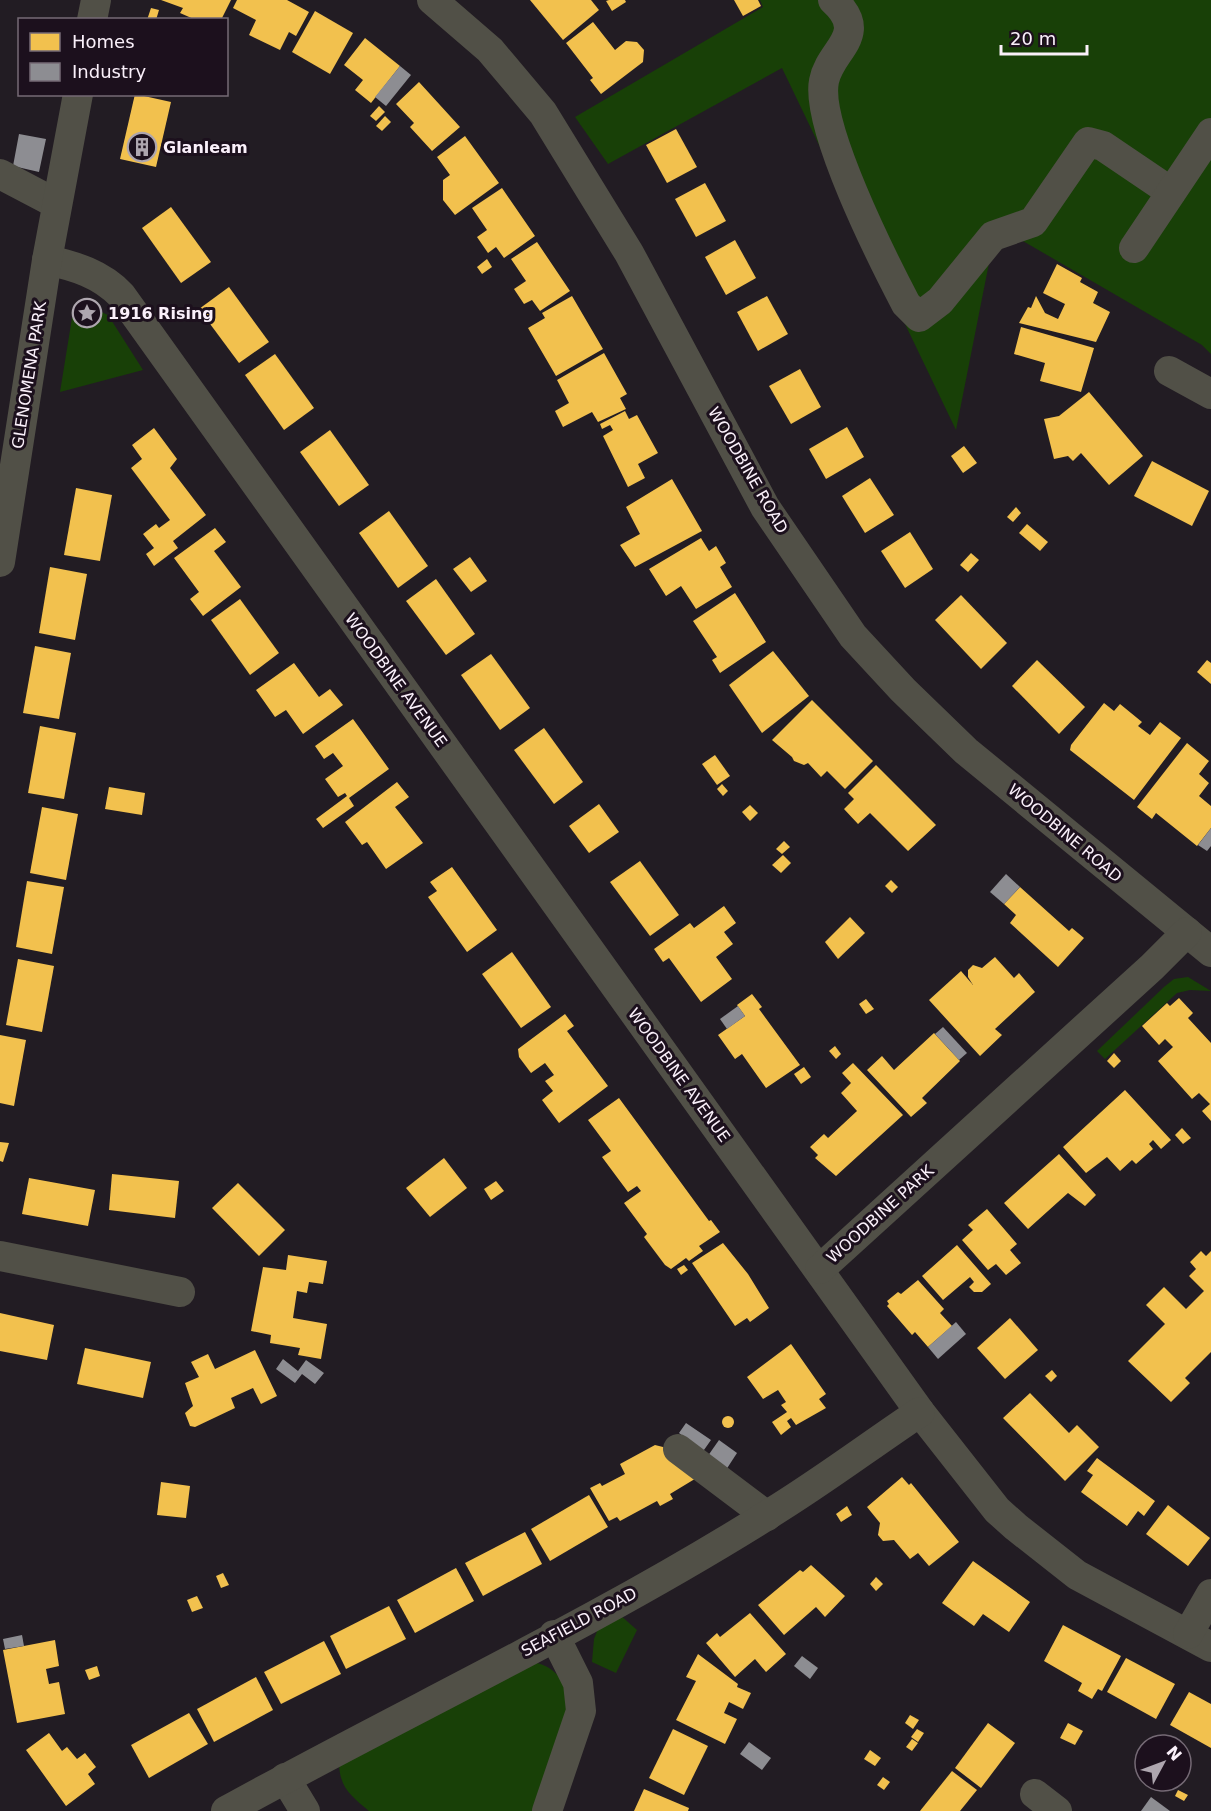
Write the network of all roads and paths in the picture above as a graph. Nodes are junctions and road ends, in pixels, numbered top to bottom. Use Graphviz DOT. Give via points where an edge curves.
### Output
graph roads {
  1 [pos="96,0"];
  2 [pos="432,0"];
  3 [pos="833,0"];
  4 [pos="92,18"];
  5 [pos="78,96"];
  6 [pos="1211,133"];
  7 [pos="0,174"];
  8 [pos="1171,192"];
  9 [pos="57,204"];
  10 [pos="1134,248"];
  11 [pos="47,260"];
  12 [pos="1169,371"];
  13 [pos="1211,394"];
  14 [pos="0,562"];
  15 [pos="1187,932"];
  16 [pos="1211,952"];
  17 [pos="0,1256"];
  18 [pos="819,1269"];
  19 [pos="180,1292"];
  20 [pos="920,1412"];
  21 [pos="678,1449"];
  22 [pos="767,1516"];
  23 [pos="1211,1594"];
  24 [pos="554,1635"];
  25 [pos="1199,1640"];
  26 [pos="285,1778"];
  27 [pos="226,1811"];
  28 [pos="305,1811"];
  29 [pos="547,1811"];
  1 -- 4 [label="street"];
  2 -- 15 [label="street, WOODBINE ROAD" via="490,50 543,113 629,253 765,507 853,636 966,751"];
  3 -- 8 [label="street" via="848,22 847,40 824,80 824,103 834,147 906,304 919,317 940,301 993,236 1033,222 1088,142 1103,146"];
  5 -- 9 [label="street"];
  6 -- 8 [label="street"];
  7 -- 9 [label="street"];
  8 -- 10 [label="street"];
  9 -- 11 [label="street"];
  11 -- 14 [label="street, GLENOMENA PARK"];
  11 -- 18 [label="street, WOODBINE AVENUE" via="92,273 121,295"];
  12 -- 13 [label="street"];
  15 -- 16 [label="street"];
  15 -- 18 [label="street, WOODBINE PARK"];
  17 -- 19 [label="street"];
  18 -- 20 [label="street, WOODBINE PARK"];
  20 -- 22 [label="street, SEAFIELD ROAD"];
  20 -- 25 [label="street, WOODBINE PARK" via="997,1510 1077,1575"];
  21 -- 22 [label="street"];
  22 -- 24 [label="street, SEAFIELD ROAD"];
  23 -- 25 [label="street"];
  24 -- 26 [label="street, SEAFIELD ROAD"];
  24 -- 29 [label="street" via="578,1683 581,1711"];
  26 -- 27 [label="street, SEAFIELD ROAD"];
  26 -- 28 [label="street"];
}
